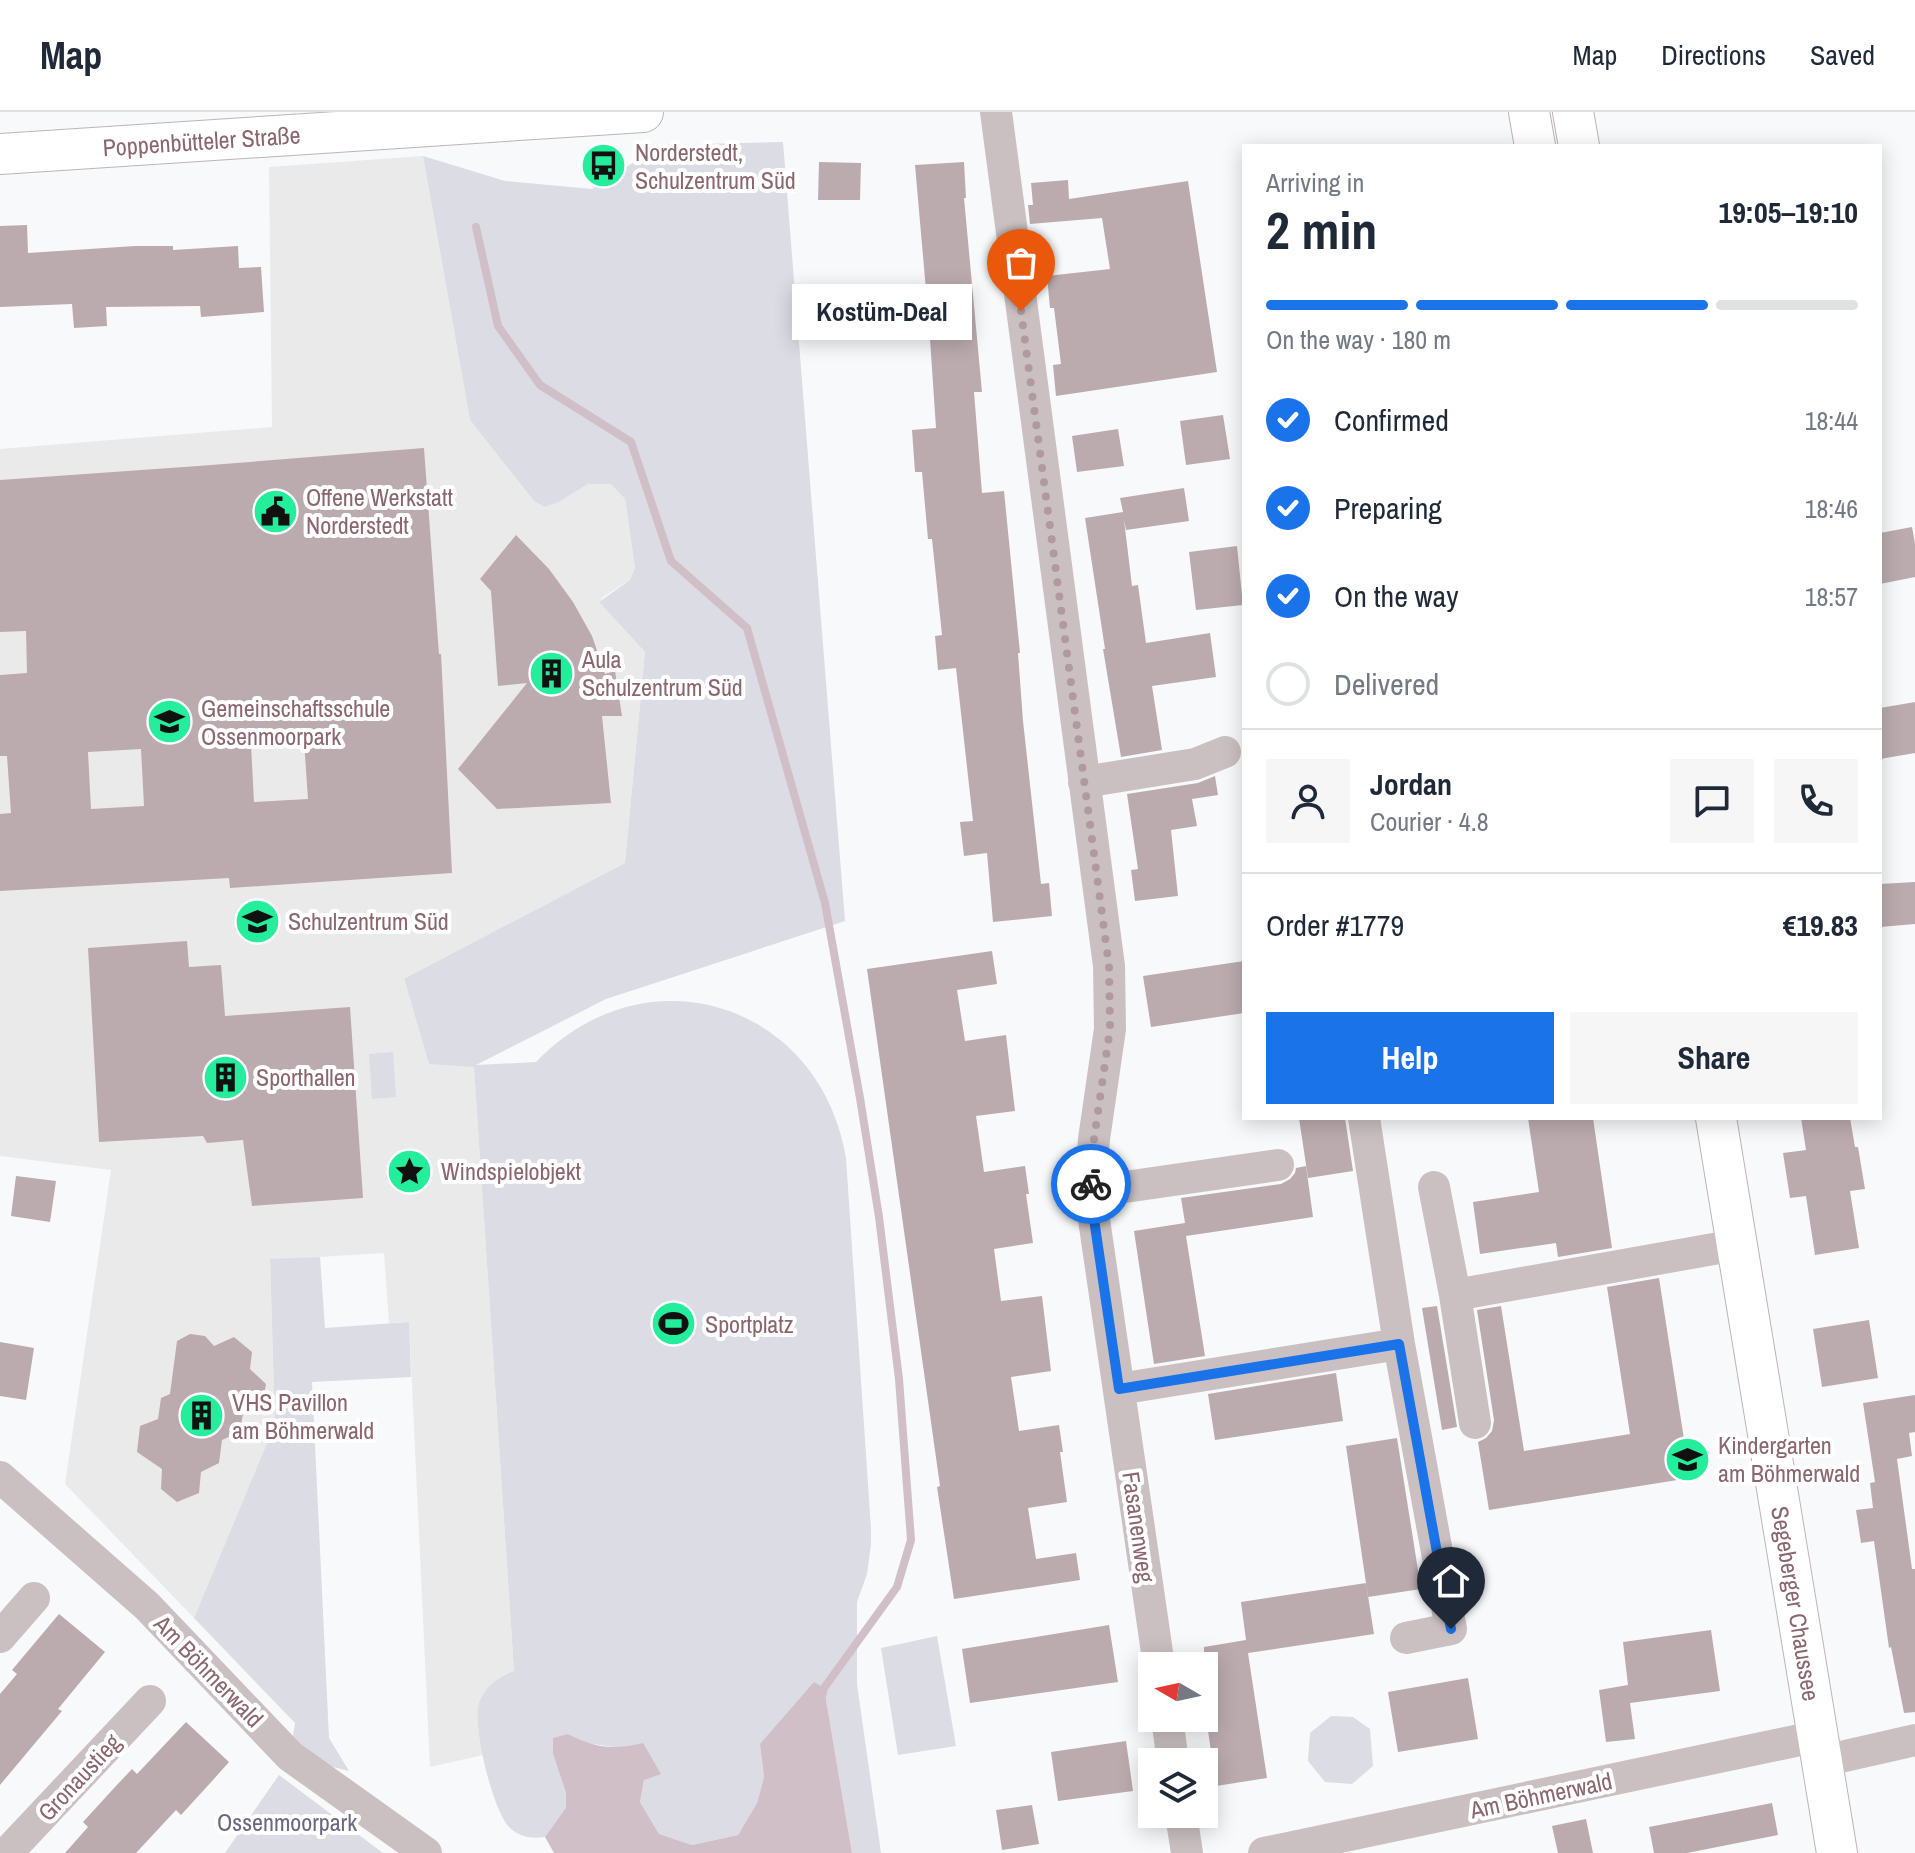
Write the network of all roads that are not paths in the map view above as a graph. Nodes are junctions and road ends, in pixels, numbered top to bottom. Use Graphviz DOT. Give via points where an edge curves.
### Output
graph roads {
  1 [pos="643,112"];
  2 [pos="996,112"];
  3 [pos="1529,112"];
  4 [pos="1573,112"];
  5 [pos="1535,144"];
  6 [pos="1579,144"];
  7 [pos="0,154"];
  8 [pos="1225,752"];
  9 [pos="1084,782"];
  10 [pos="1364,1120"];
  11 [pos="1716,1120"];
  12 [pos="1278,1165"];
  13 [pos="1434,1187"];
  14 [pos="1090,1192"];
  15 [pos="1736,1245"];
  16 [pos="1455,1295"];
  17 [pos="1399,1344"];
  18 [pos="1119,1389"];
  19 [pos="1475,1423"];
  20 [pos="0,1477"];
  21 [pos="34,1598"];
  22 [pos="0,1637"];
  23 [pos="1406,1638"];
  24 [pos="1157,1652"];
  25 [pos="150,1701"];
  26 [pos="1915,1740"];
  27 [pos="1821,1749"];
  28 [pos="1183,1828"];
  29 [pos="7,1853"];
  30 [pos="426,1853"];
  31 [pos="1187,1853"];
  32 [pos="1264,1853"];
  33 [pos="1837,1853"];
  1 -- 7 [label="main road, Poppenbütteler Straße"];
  2 -- 9 [label="street, Fasanenweg"];
  3 -- 5 [label="main road"];
  4 -- 6 [label="main road"];
  8 -- 9 [label="street" via="1195,764"];
  9 -- 14 [label="street, Fasanenweg" via="1109,966 1110,1013"];
  10 -- 17 [label="street"];
  11 -- 15 [label="main road, Segeberger Chaussee"];
  12 -- 14 [label="street"];
  13 -- 16 [label="street"];
  14 -- 18 [label="street, Fasanenweg"];
  15 -- 16 [label="street"];
  15 -- 27 [label="main road, Segeberger Chaussee"];
  16 -- 19 [label="street"];
  17 -- 18 [label="street"];
  17 -- 23 [label="street" via="1451,1629"];
  18 -- 24 [label="street, Fasanenweg"];
  20 -- 30 [label="street, Am Böhmerwald" via="147,1606 290,1756"];
  21 -- 22 [label="street"];
  25 -- 29 [label="street, Gronaustieg"];
  26 -- 27 [label="street, Am Böhmerwald"];
  27 -- 32 [label="street, Am Böhmerwald"];
  27 -- 33 [label="main road, Segeberger Chaussee"];
  28 -- 31 [label="street"];
}
